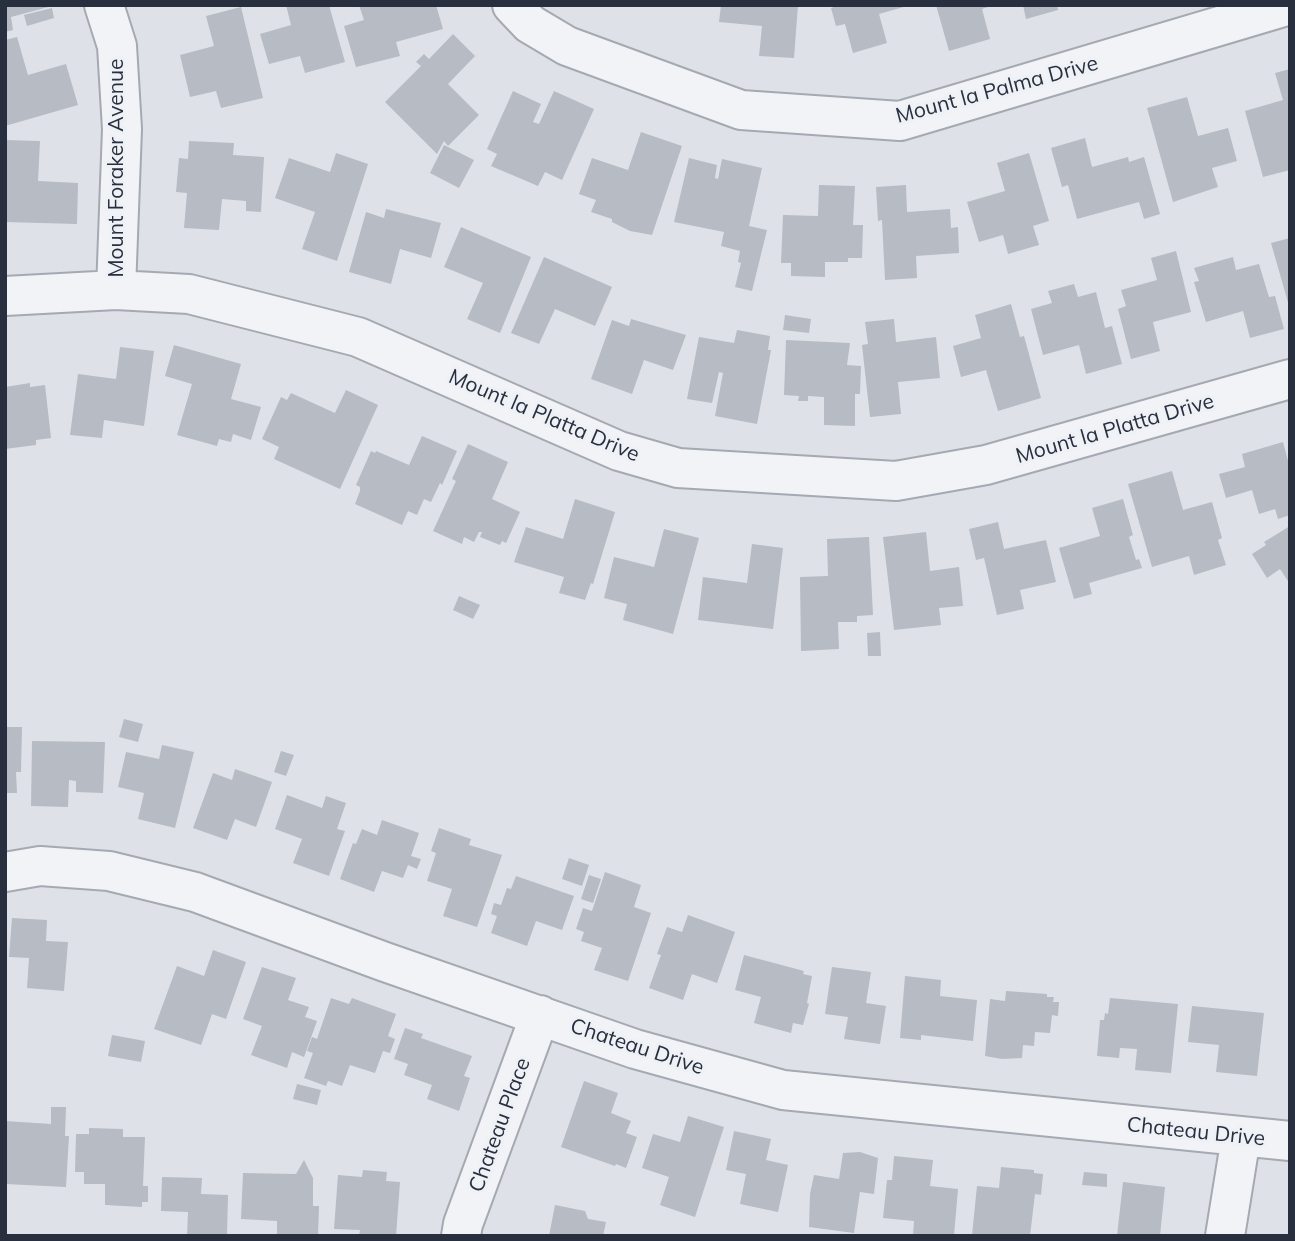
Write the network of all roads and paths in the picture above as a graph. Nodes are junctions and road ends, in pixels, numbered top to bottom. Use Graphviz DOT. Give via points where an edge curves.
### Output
graph roads {
  1 [pos="104,5"];
  2 [pos="512,5"];
  3 [pos="1290,5"];
  4 [pos="116,290"];
  5 [pos="5,296"];
  6 [pos="1290,379"];
  7 [pos="5,872"];
  8 [pos="540,1015"];
  9 [pos="1241,1137"];
  10 [pos="1290,1141"];
  11 [pos="461,1236"];
  12 [pos="1225,1236"];
  1 -- 4 [label="street, Mount Foraker Avenue" via="117,46 122,129"];
  2 -- 3 [label="street, Mount la Palma Drive" via="530,24 566,46 741,110 900,121"];
  4 -- 5 [label="street, Mount la Platta Drive"];
  4 -- 6 [label="street, Mount la Platta Drive" via="190,294 358,337 620,451 678,468 896,481 986,465"];
  7 -- 8 [label="street, Chateau Drive" via="40,866 109,871 195,892"];
  8 -- 9 [label="street, Chateau Drive" via="635,1049 783,1090"];
  8 -- 11 [label="street, Chateau Place"];
  9 -- 10 [label="street, Chateau Drive"];
  9 -- 12 [label="street"];
}
